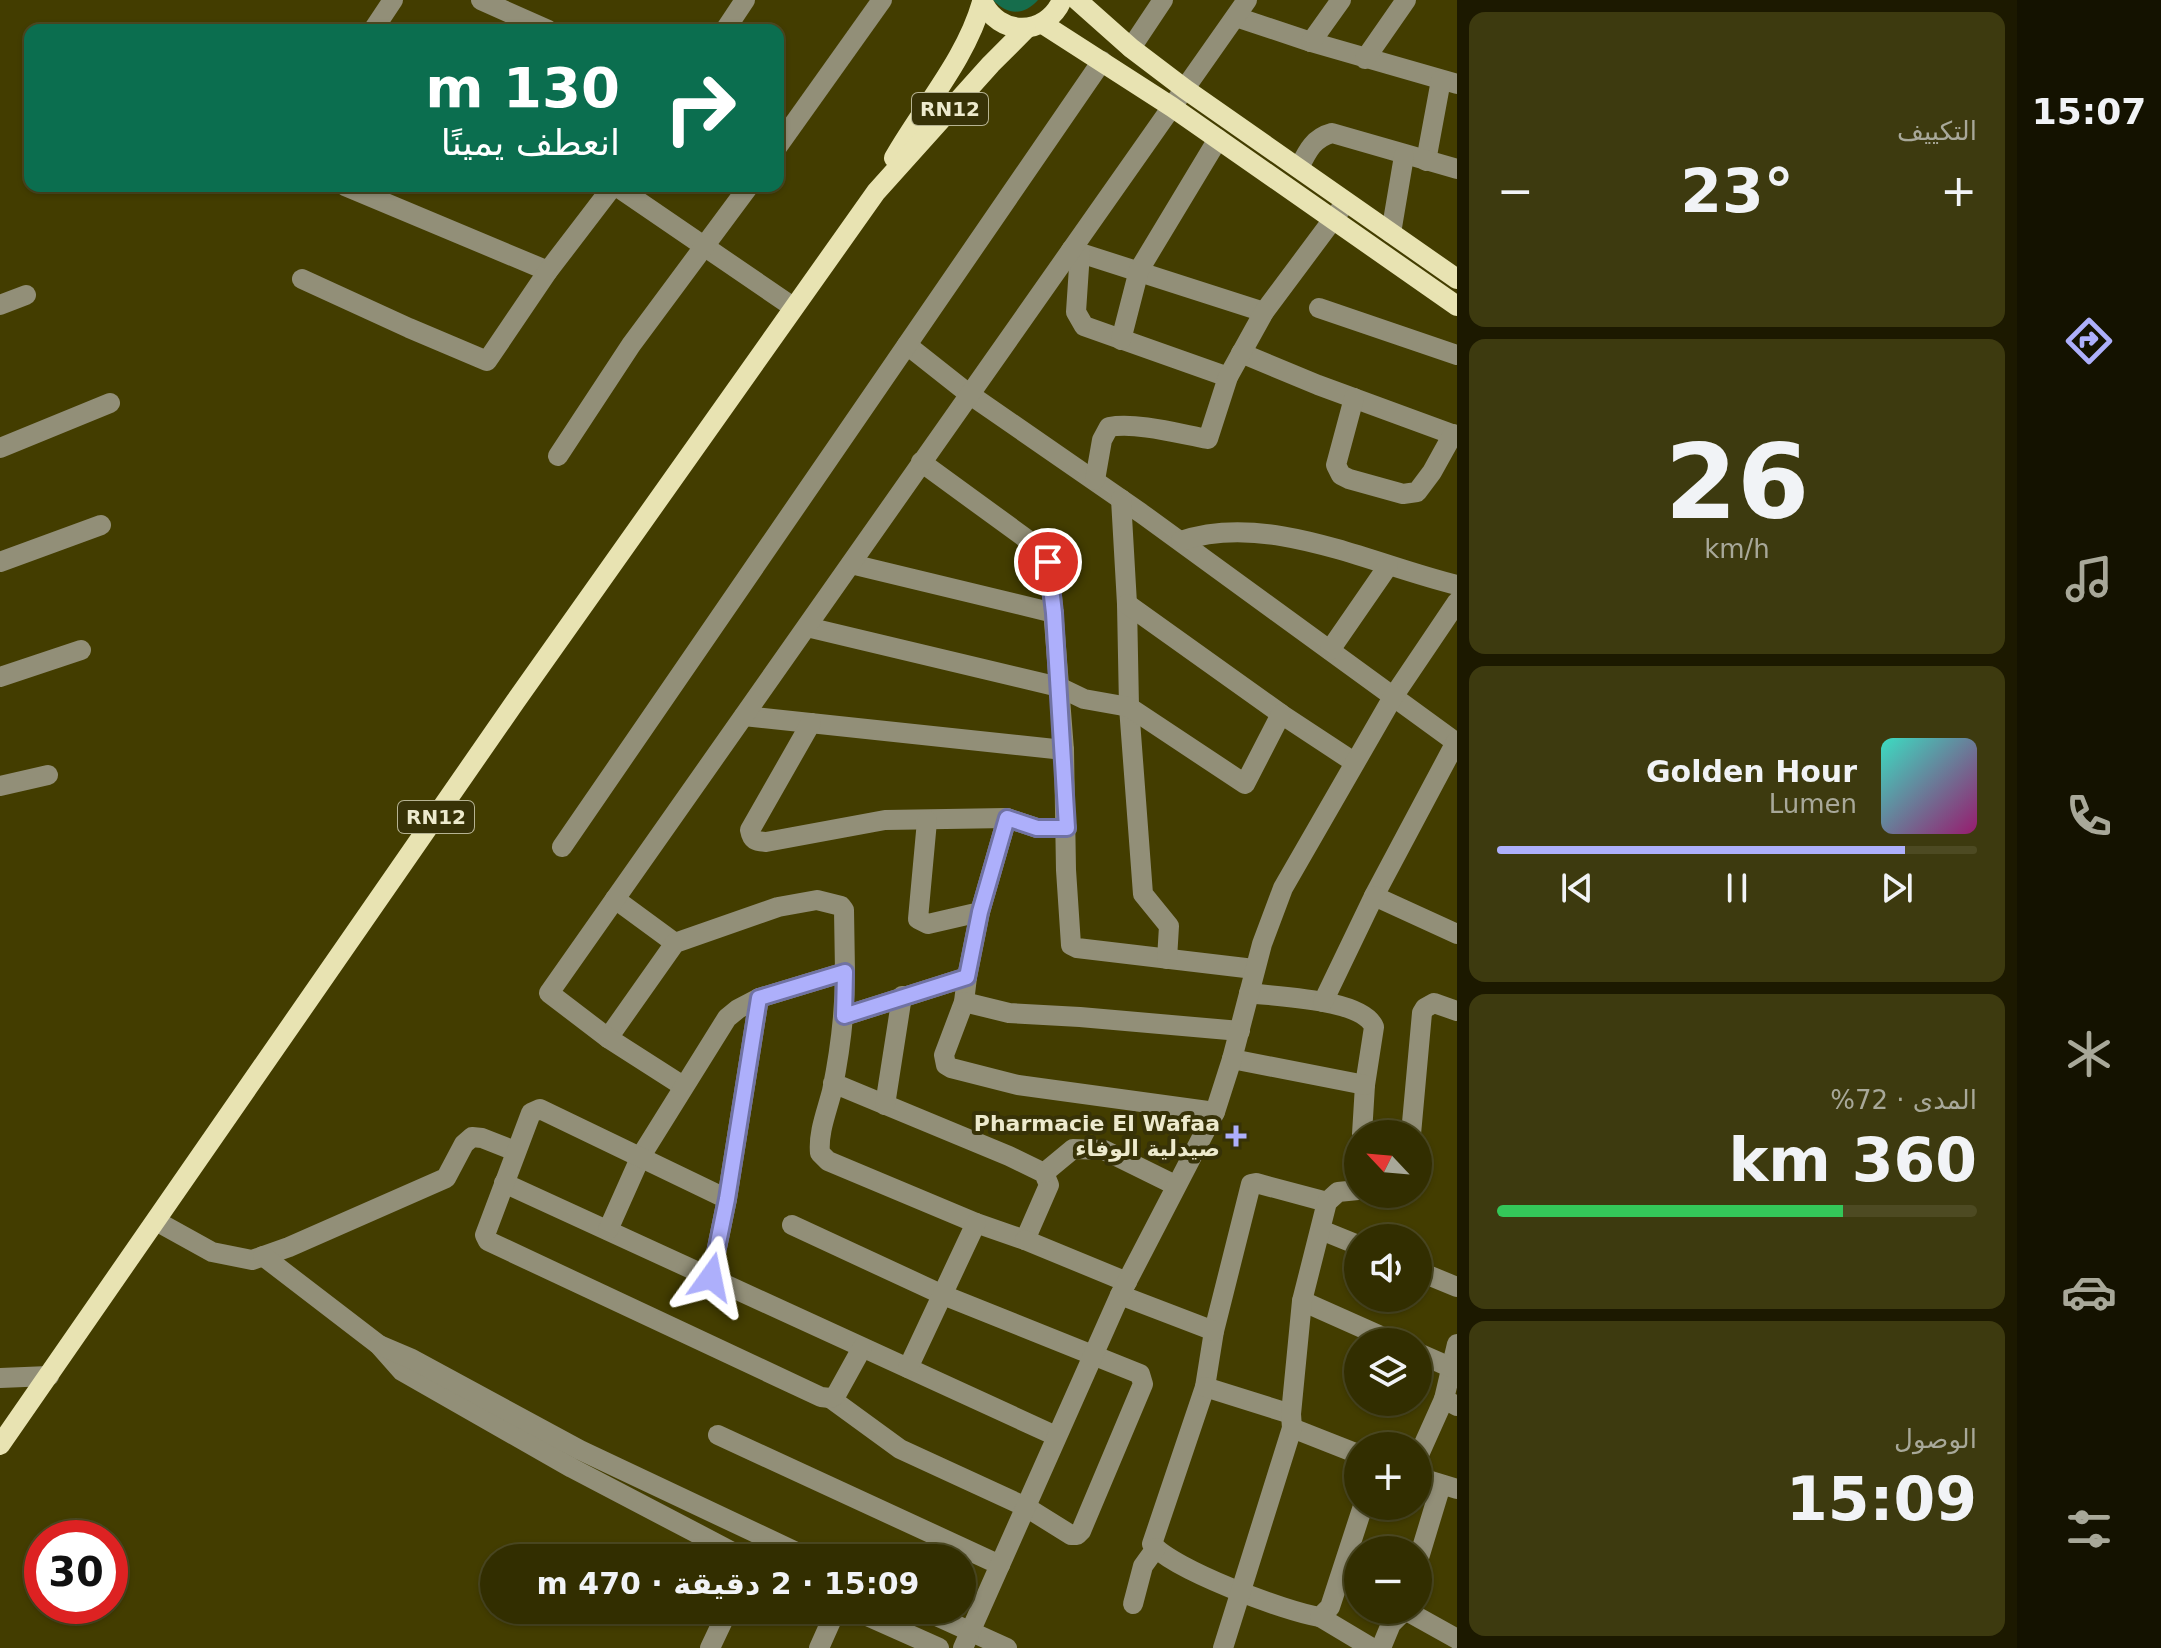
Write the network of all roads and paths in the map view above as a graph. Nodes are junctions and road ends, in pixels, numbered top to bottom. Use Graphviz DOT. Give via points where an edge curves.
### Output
graph roads {
  1 [pos="393,0"];
  2 [pos="481,0"];
  3 [pos="745,0"];
  4 [pos="882,0"];
  5 [pos="1062,0"];
  6 [pos="1077,0"];
  7 [pos="1163,0"];
  8 [pos="1341,0"];
  9 [pos="1406,0"];
  10 [pos="982,1"];
  11 [pos="1241,8"];
  12 [pos="377,24"];
  13 [pos="535,24"];
  14 [pos="729,24"];
  15 [pos="1034,26"];
  16 [pos="1311,42"];
  17 [pos="1131,48"];
  18 [pos="1365,59"];
  19 [pos="1102,61"];
  20 [pos="1449,82"];
  21 [pos="1185,89"];
  22 [pos="1172,107"];
  23 [pos="784,138"];
  24 [pos="1218,139"];
  25 [pos="1404,156"];
  26 [pos="1426,161"];
  27 [pos="1299,168"];
  28 [pos="1457,169"];
  29 [pos="359,192"];
  30 [pos="609,192"];
  31 [pos="623,192"];
  32 [pos="744,192"];
  33 [pos="876,192"];
  34 [pos="1347,201"];
  35 [pos="1332,220"];
  36 [pos="1391,233"];
  37 [pos="704,246"];
  38 [pos="1075,251"];
  39 [pos="1139,270"];
  40 [pos="548,271"];
  41 [pos="302,279"];
  42 [pos="1457,279"];
  43 [pos="26,295"];
  44 [pos="0,305"];
  45 [pos="1457,306"];
  46 [pos="793,307"];
  47 [pos="1319,308"];
  48 [pos="1264,312"];
  49 [pos="1121,340"];
  50 [pos="907,345"];
  51 [pos="1241,353"];
  52 [pos="1457,355"];
  53 [pos="1228,377"];
  54 [pos="969,394"];
  55 [pos="1354,398"];
  56 [pos="110,403"];
  57 [pos="1455,435"];
  58 [pos="0,448"];
  59 [pos="558,456"];
  60 [pos="921,462"];
  61 [pos="1095,480"];
  62 [pos="1121,499"];
  63 [pos="101,525"];
  64 [pos="1181,541"];
  65 [pos="0,562"];
  66 [pos="851,564"];
  67 [pos="1388,566"];
  68 [pos="1457,585"];
  69 [pos="1457,602"];
  70 [pos="1127,604"];
  71 [pos="1054,613"];
  72 [pos="807,627"];
  73 [pos="81,650"];
  74 [pos="1330,650"];
  75 [pos="0,677"];
  76 [pos="1059,687"];
  77 [pos="1393,697"];
  78 [pos="1129,707"];
  79 [pos="1281,714"];
  80 [pos="744,716"];
  81 [pos="811,723"];
  82 [pos="1456,743"];
  83 [pos="1064,750"];
  84 [pos="1354,762"];
  85 [pos="48,775"];
  86 [pos="0,786"];
  87 [pos="1007,818"];
  88 [pos="927,821"];
  89 [pos="1067,828"];
  90 [pos="562,847"];
  91 [pos="1374,896"];
  92 [pos="615,899"];
  93 [pos="980,912"];
  94 [pos="1457,934"];
  95 [pos="675,943"];
  96 [pos="1167,959"];
  97 [pos="1254,969"];
  98 [pos="845,972"];
  99 [pos="967,977"];
  100 [pos="1249,993"];
  101 [pos="902,996"];
  102 [pos="759,998"];
  103 [pos="964,1002"];
  104 [pos="1323,1002"];
  105 [pos="1457,1011"];
  106 [pos="844,1016"];
  107 [pos="1240,1031"];
  108 [pos="608,1038"];
  109 [pos="1232,1059"];
  110 [pos="833,1083"];
  111 [pos="1365,1085"];
  112 [pos="683,1086"];
  113 [pos="885,1105"];
  114 [pos="1215,1112"];
  115 [pos="1363,1120"];
  116 [pos="1412,1120"];
  117 [pos="515,1151"];
  118 [pos="641,1156"];
  119 [pos="1044,1173"];
  120 [pos="504,1183"];
  121 [pos="1175,1185"];
  122 [pos="1344,1191"];
  123 [pos="727,1199"];
  124 [pos="1327,1202"];
  125 [pos="156,1221"];
  126 [pos="976,1223"];
  127 [pos="792,1225"];
  128 [pos="608,1230"];
  129 [pos="1321,1230"];
  130 [pos="1344,1239"];
  131 [pos="1025,1240"];
  132 [pos="263,1256"];
  133 [pos="711,1277"];
  134 [pos="1432,1277"];
  135 [pos="1457,1287"];
  136 [pos="1123,1288"];
  137 [pos="943,1295"];
  138 [pos="1302,1301"];
  139 [pos="1363,1328"];
  140 [pos="1214,1331"];
  141 [pos="1457,1344"];
  142 [pos="379,1345"];
  143 [pos="862,1348"];
  144 [pos="1093,1354"];
  145 [pos="1432,1359"];
  146 [pos="1450,1367"];
  147 [pos="908,1368"];
  148 [pos="49,1376"];
  149 [pos="0,1378"];
  150 [pos="1205,1387"];
  151 [pos="830,1398"];
  152 [pos="1450,1402"];
  153 [pos="1292,1421"];
  154 [pos="1432,1433"];
  155 [pos="718,1435"];
  156 [pos="1056,1436"];
  157 [pos="0,1445"];
  158 [pos="1344,1447"];
  159 [pos="1449,1487"];
  160 [pos="1026,1507"];
  161 [pos="1358,1520"];
  162 [pos="1428,1536"];
  163 [pos="718,1544"];
  164 [pos="779,1544"];
  165 [pos="1156,1548"];
  166 [pos="1000,1565"];
  167 [pos="1240,1593"];
  168 [pos="1133,1604"];
  169 [pos="1320,1617"];
  170 [pos="721,1624"];
  171 [pos="830,1624"];
  172 [pos="885,1624"];
  173 [pos="943,1624"];
  174 [pos="1391,1624"];
  175 [pos="1429,1624"];
  176 [pos="1456,1636"];
  177 [pos="966,1640"];
  178 [pos="710,1648"];
  179 [pos="819,1648"];
  180 [pos="939,1648"];
  181 [pos="1007,1648"];
  182 [pos="1223,1648"];
  183 [pos="1372,1648"];
  184 [pos="1381,1648"];
  1 -- 12 [label="street"];
  2 -- 13 [label="street"];
  3 -- 14 [label="street"];
  4 -- 23 [label="street"];
  5 -- 15 [label="main road, RN12"];
  6 -- 17 [label="main road"];
  7 -- 17 [label="street"];
  8 -- 16 [label="street"];
  9 -- 18 [label="street"];
  10 -- 15 [label="main road, RN12" via="1000,23"];
  10 -- 33 [label="main road, RN12" via="966,44"];
  11 -- 16 [label="street"];
  11 -- 21 [label="street"];
  15 -- 19 [label="main road"];
  15 -- 33 [label="main road, RN12" via="1001,52"];
  16 -- 18 [label="street"];
  17 -- 21 [label="main road"];
  18 -- 20 [label="street"];
  19 -- 22 [label="main road"];
  19 -- 50 [label="street"];
  20 -- 26 [label="street"];
  21 -- 22 [label="street"];
  21 -- 27 [label="main road"];
  22 -- 24 [label="main road"];
  22 -- 38 [label="street"];
  24 -- 35 [label="main road"];
  24 -- 39 [label="street"];
  25 -- 26 [label="street"];
  25 -- 27 [label="street" via="1332,133 1312,144"];
  25 -- 36 [label="street"];
  26 -- 28 [label="street"];
  27 -- 34 [label="main road"];
  29 -- 40 [label="street"];
  30 -- 40 [label="street"];
  31 -- 37 [label="street"];
  32 -- 37 [label="street"];
  33 -- 46 [label="main road, RN12"];
  34 -- 35 [label="street"];
  34 -- 36 [label="main road"];
  35 -- 45 [label="main road"];
  35 -- 48 [label="street"];
  36 -- 42 [label="main road"];
  37 -- 46 [label="street"];
  37 -- 59 [label="street"];
  38 -- 39 [label="street"];
  38 -- 49 [label="street" via="1077,318 1088,328"];
  38 -- 54 [label="street"];
  39 -- 48 [label="street"];
  39 -- 49 [label="street"];
  40 -- 41 [label="street" via="487,361"];
  43 -- 44 [label="street"];
  46 -- 125 [label="main road, RN12"];
  47 -- 52 [label="street"];
  48 -- 51 [label="street"];
  49 -- 53 [label="street"];
  50 -- 54 [label="street"];
  50 -- 90 [label="street"];
  51 -- 53 [label="street"];
  51 -- 55 [label="street"];
  53 -- 61 [label="street" via="1208,439 1109,427"];
  54 -- 60 [label="street"];
  54 -- 61 [label="street"];
  55 -- 57 [label="street"];
  55 -- 57 [label="street" via="1336,465 1349,479 1403,494 1417,492"];
  56 -- 58 [label="street"];
  60 -- 66 [label="street"];
  60 -- 71 [label="street" via="1040,550 1050,570"];
  61 -- 62 [label="street"];
  62 -- 64 [label="street"];
  62 -- 70 [label="street"];
  63 -- 65 [label="street"];
  64 -- 67 [label="street" via="1253,533 1315,544"];
  64 -- 74 [label="street"];
  66 -- 71 [label="street"];
  66 -- 72 [label="street"];
  67 -- 68 [label="street"];
  67 -- 74 [label="street"];
  69 -- 77 [label="street"];
  70 -- 78 [label="street"];
  70 -- 79 [label="street"];
  71 -- 76 [label="street"];
  72 -- 76 [label="street"];
  72 -- 80 [label="street"];
  73 -- 75 [label="street"];
  74 -- 77 [label="street"];
  76 -- 78 [label="street" via="1084,699"];
  76 -- 83 [label="street"];
  77 -- 82 [label="street"];
  77 -- 84 [label="street"];
  78 -- 79 [label="street" via="1245,784"];
  78 -- 96 [label="street" via="1143,894 1169,926"];
  79 -- 84 [label="street"];
  80 -- 81 [label="street"];
  80 -- 92 [label="street"];
  81 -- 83 [label="street"];
  81 -- 88 [label="street" via="750,830 751,837 766,842 885,820"];
  82 -- 91 [label="street"];
  83 -- 89 [label="street"];
  84 -- 97 [label="street" via="1283,888"];
  85 -- 86 [label="street"];
  87 -- 88 [label="street"];
  87 -- 89 [label="street" via="1037,828"];
  87 -- 93 [label="street"];
  88 -- 93 [label="street" via="918,919 928,924"];
  89 -- 96 [label="street" via="1071,945"];
  91 -- 94 [label="street"];
  91 -- 104 [label="street"];
  92 -- 95 [label="street"];
  92 -- 108 [label="street" via="549,993"];
  93 -- 99 [label="street"];
  95 -- 98 [label="street" via="778,907 828,901 844,910"];
  95 -- 108 [label="street"];
  96 -- 97 [label="street"];
  97 -- 100 [label="street"];
  98 -- 102 [label="street"];
  98 -- 106 [label="street"];
  99 -- 101 [label="street"];
  99 -- 103 [label="street"];
  100 -- 104 [label="street"];
  100 -- 107 [label="street"];
  101 -- 106 [label="street"];
  101 -- 113 [label="street"];
  102 -- 112 [label="street" via="727,1018"];
  102 -- 123 [label="street"];
  103 -- 107 [label="street" via="1030,1016"];
  103 -- 114 [label="street" via="944,1055 951,1068 1018,1085"];
  104 -- 111 [label="street" via="1371,1020"];
  105 -- 116 [label="street" via="1434,1003 1422,1013"];
  106 -- 110 [label="street"];
  107 -- 109 [label="street"];
  108 -- 112 [label="street"];
  109 -- 111 [label="street"];
  109 -- 114 [label="street"];
  110 -- 113 [label="street"];
  110 -- 126 [label="street" via="819,1143 823,1158"];
  111 -- 115 [label="street"];
  112 -- 118 [label="street"];
  113 -- 119 [label="street"];
  114 -- 121 [label="street"];
  117 -- 118 [label="street" via="531,1113 540,1109"];
  117 -- 120 [label="street"];
  117 -- 132 [label="street" via="472,1137 446,1178"];
  118 -- 123 [label="street"];
  118 -- 128 [label="street"];
  119 -- 121 [label="street" via="1073,1149 1104,1150"];
  119 -- 131 [label="street" via="1049,1185"];
  120 -- 128 [label="street"];
  120 -- 151 [label="street" via="485,1235 488,1241"];
  121 -- 136 [label="street"];
  122 -- 124 [label="street"];
  123 -- 133 [label="street"];
  124 -- 129 [label="street"];
  124 -- 140 [label="street" via="1251,1184"];
  125 -- 132 [label="street" via="212,1252 252,1260"];
  125 -- 148 [label="main road, RN12"];
  126 -- 131 [label="street"];
  126 -- 137 [label="street"];
  127 -- 137 [label="street"];
  128 -- 133 [label="street"];
  129 -- 130 [label="street"];
  129 -- 138 [label="street"];
  131 -- 136 [label="street"];
  132 -- 142 [label="street"];
  133 -- 143 [label="street"];
  134 -- 135 [label="street"];
  136 -- 140 [label="street"];
  136 -- 144 [label="street"];
  137 -- 144 [label="street"];
  137 -- 147 [label="street"];
  138 -- 139 [label="street"];
  138 -- 153 [label="street"];
  140 -- 150 [label="street"];
  141 -- 146 [label="street"];
  142 -- 163 [label="street" via="402,1371 490,1423"];
  142 -- 164 [label="street" via="580,1450"];
  143 -- 147 [label="street"];
  143 -- 151 [label="street"];
  144 -- 156 [label="street"];
  144 -- 160 [label="street" via="1140,1374 1143,1384 1081,1531 1071,1535"];
  145 -- 146 [label="street"];
  146 -- 152 [label="street"];
  147 -- 156 [label="street"];
  148 -- 149 [label="street"];
  148 -- 157 [label="main road, RN12"];
  150 -- 153 [label="street"];
  150 -- 165 [label="street" via="1154,1536"];
  151 -- 160 [label="street" via="900,1449"];
  152 -- 154 [label="street"];
  153 -- 158 [label="street"];
  153 -- 167 [label="street"];
  155 -- 166 [label="street"];
  156 -- 160 [label="street"];
  159 -- 162 [label="street"];
  160 -- 166 [label="street"];
  161 -- 169 [label="street" via="1330,1607"];
  165 -- 167 [label="street"];
  165 -- 168 [label="street" via="1143,1566"];
  166 -- 177 [label="street"];
  167 -- 169 [label="street"];
  167 -- 182 [label="street"];
  169 -- 183 [label="street"];
  170 -- 178 [label="street"];
  171 -- 179 [label="street"];
  172 -- 180 [label="street"];
  173 -- 177 [label="street"];
  174 -- 184 [label="street"];
  175 -- 176 [label="street"];
  177 -- 181 [label="street"];
}
